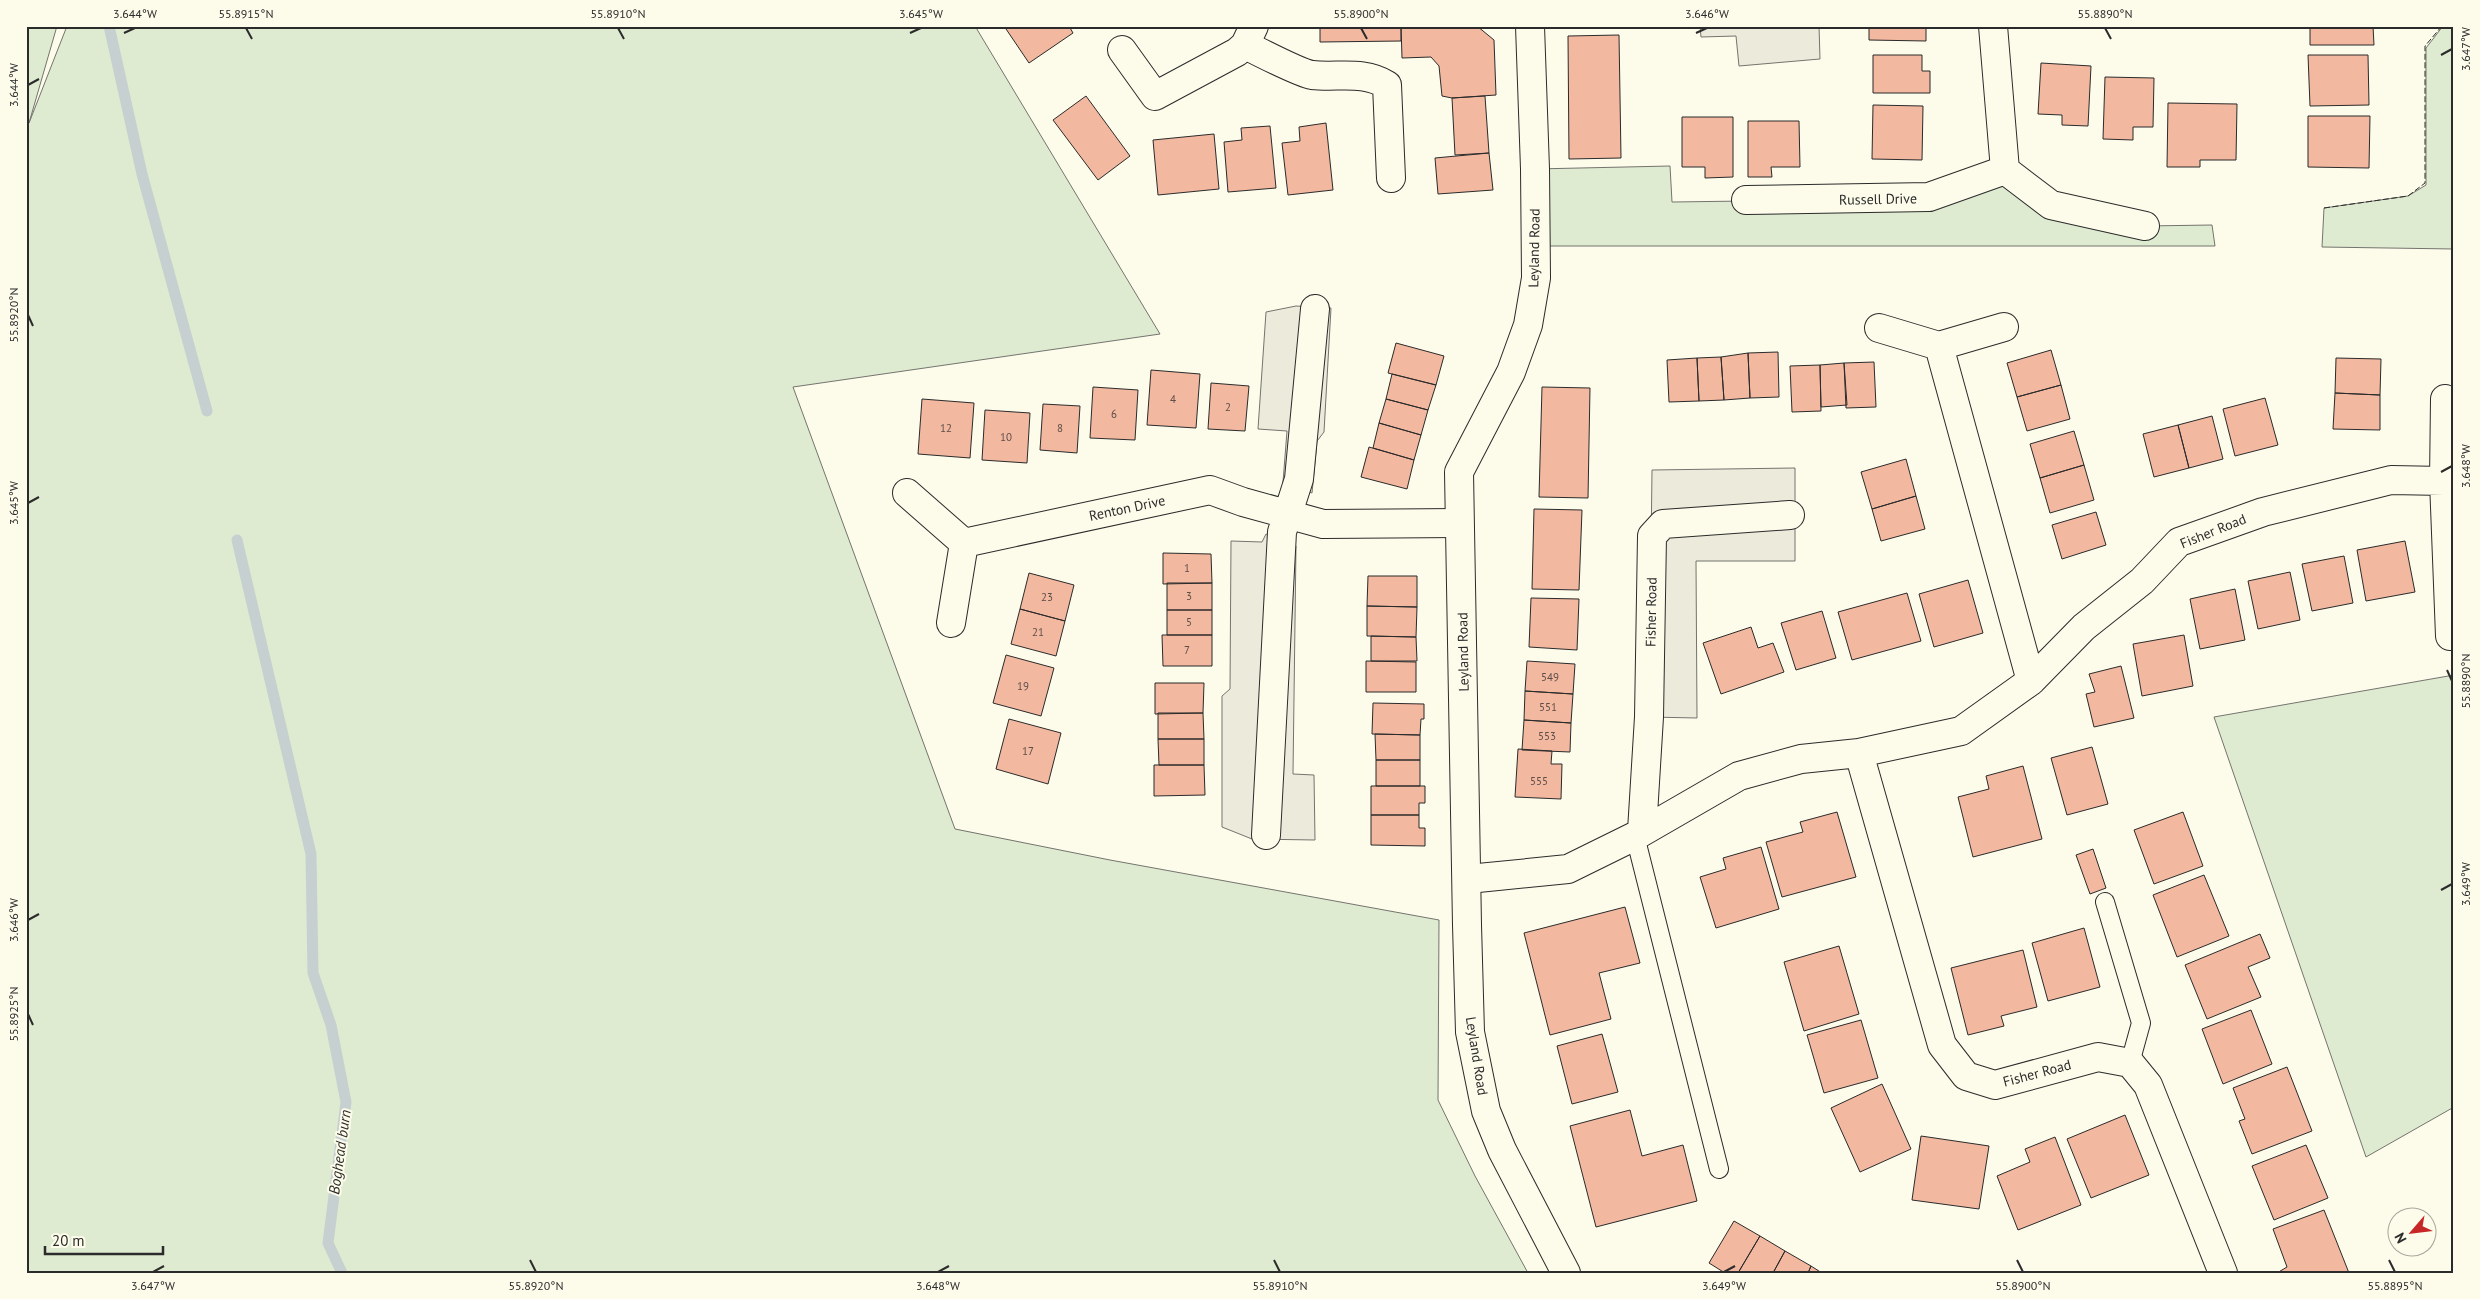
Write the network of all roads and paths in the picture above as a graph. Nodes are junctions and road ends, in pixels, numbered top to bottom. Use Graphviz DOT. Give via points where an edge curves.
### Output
graph roads {
  1 [pos="1530,26"];
  2 [pos="1992,26"];
  3 [pos="1250,36"];
  4 [pos="1122,50"];
  5 [pos="2004,170"];
  6 [pos="1391,178"];
  7 [pos="1746,200"];
  8 [pos="2146,226"];
  9 [pos="1315,309"];
  10 [pos="2004,327"];
  11 [pos="1879,328"];
  12 [pos="1939,346"];
  13 [pos="2445,399"];
  14 [pos="2444,481"];
  15 [pos="908,493"];
  16 [pos="1288,514"];
  17 [pos="1790,515"];
  18 [pos="1459,523"];
  19 [pos="964,543"];
  20 [pos="951,623"];
  21 [pos="2450,636"];
  22 [pos="2031,681"];
  23 [pos="1859,753"];
  24 [pos="1638,834"];
  25 [pos="1266,835"];
  26 [pos="1468,878"];
  27 [pos="2105,902"];
  28 [pos="2130,1063"];
  29 [pos="1719,1169"];
  30 [pos="1566,1273"];
  31 [pos="2223,1273"];
  1 -- 18 [label="street, Leyland Road" via="1536,278 1528,325 1511,372 1459,472"];
  2 -- 5 [label="street"];
  3 -- 4 [label="street" via="1237,52 1156,96"];
  3 -- 6 [label="street" via="1311,75 1348,74 1378,79 1388,85"];
  5 -- 7 [label="street, Russell Drive" via="1929,198"];
  5 -- 8 [label="street" via="2050,205"];
  9 -- 16 [label="street" via="1299,479"];
  10 -- 12 [label="street"];
  11 -- 12 [label="street"];
  12 -- 22 [label="street"];
  13 -- 14 [label="street"];
  14 -- 21 [label="street"];
  14 -- 22 [label="street, Fisher Road" via="2391,480 2263,512 2179,542 2142,581 2084,627"];
  15 -- 19 [label="street"];
  16 -- 18 [label="street, Renton Drive" via="1323,524"];
  16 -- 19 [label="street, Renton Drive" via="1210,490"];
  16 -- 25 [label="street" via="1282,532"];
  17 -- 24 [label="street, Fisher Road" via="1662,524 1652,536 1649,717"];
  18 -- 26 [label="street, Leyland Road"];
  19 -- 20 [label="street"];
  22 -- 23 [label="street, Fisher Road" via="1961,731"];
  23 -- 24 [label="street, Fisher Road" via="1802,759 1739,776"];
  23 -- 28 [label="street, Fisher Road" via="1942,1045 1966,1076 1995,1085 2098,1057"];
  24 -- 26 [label="street, Fisher Road" via="1568,869"];
  24 -- 29 [label="lane"];
  26 -- 30 [label="street, Leyland Road" via="1470,1032 1486,1111 1502,1150"];
  27 -- 28 [label="lane" via="2141,1023"];
  28 -- 31 [label="street" via="2148,1085"];
}
